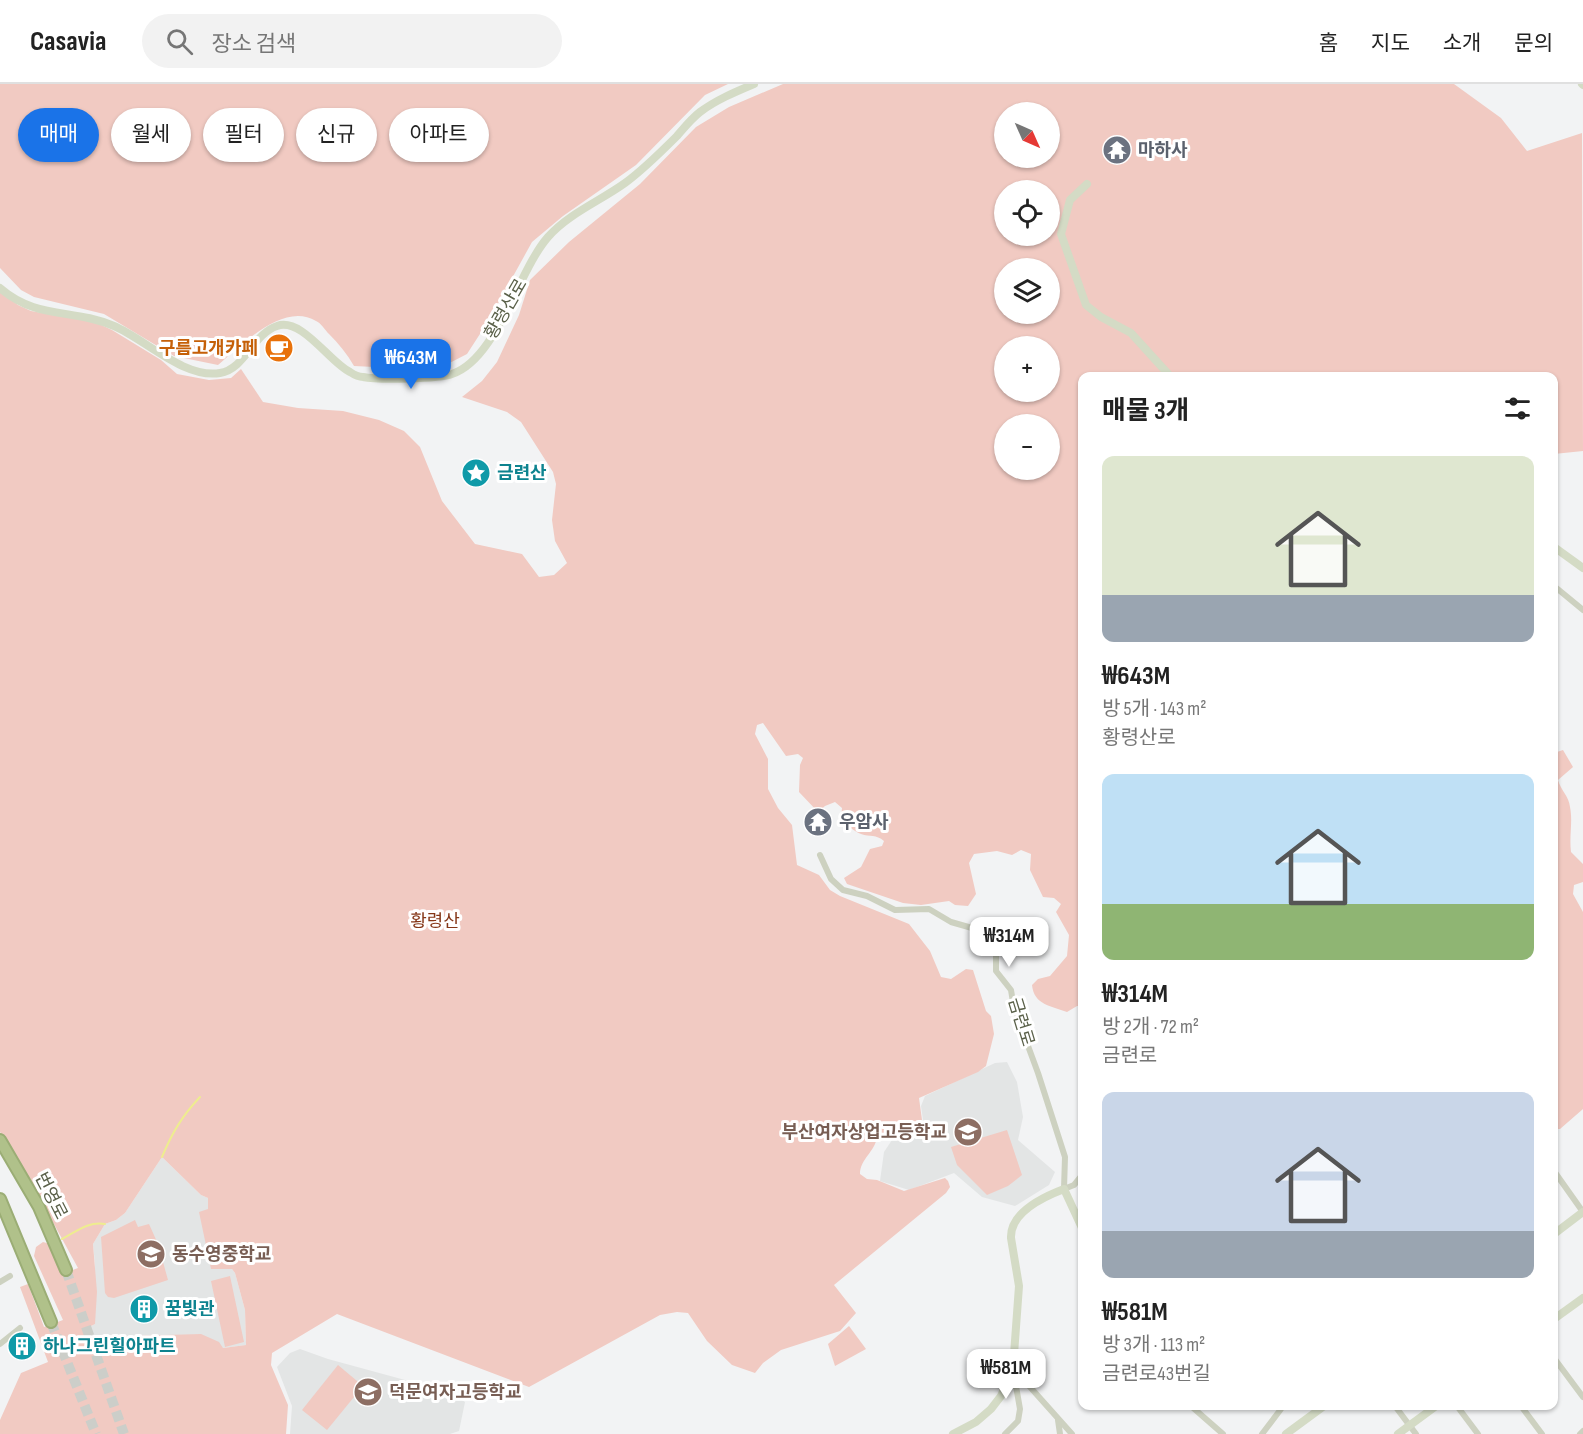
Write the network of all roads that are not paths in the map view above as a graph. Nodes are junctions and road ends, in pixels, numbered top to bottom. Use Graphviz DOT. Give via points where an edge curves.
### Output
graph roads {
  1 [pos="754,84"];
  2 [pos="1087,184"];
  3 [pos="0,288"];
  4 [pos="1166,372"];
  5 [pos="1558,551"];
  6 [pos="1583,568"];
  7 [pos="1558,589"];
  8 [pos="1583,609"];
  9 [pos="820,855"];
  10 [pos="0,1140"];
  11 [pos="1558,1177"];
  12 [pos="1078,1180"];
  13 [pos="1064,1189"];
  14 [pos="0,1198"];
  15 [pos="1583,1212"];
  16 [pos="1078,1219"];
  17 [pos="1558,1231"];
  18 [pos="66,1270"];
  19 [pos="10,1275"];
  20 [pos="0,1282"];
  21 [pos="1582,1302"];
  22 [pos="1558,1317"];
  23 [pos="51,1322"];
  24 [pos="20,1328"];
  25 [pos="0,1344"];
  26 [pos="1558,1363"];
  27 [pos="1013,1368"];
  28 [pos="1583,1397"];
  29 [pos="1196,1410"];
  30 [pos="1280,1410"];
  31 [pos="1319,1410"];
  32 [pos="1398,1410"];
  33 [pos="1430,1410"];
  34 [pos="1460,1410"];
  35 [pos="1524,1410"];
  36 [pos="1058,1418"];
  37 [pos="1409,1425"];
  38 [pos="1290,1433"];
  39 [pos="953,1434"];
  40 [pos="1005,1434"];
  41 [pos="1060,1434"];
  42 [pos="1072,1434"];
  43 [pos="1223,1434"];
  44 [pos="1262,1434"];
  45 [pos="1398,1434"];
  46 [pos="1416,1434"];
  47 [pos="1478,1434"];
  48 [pos="1542,1434"];
  1 -- 3 [label="street, 황령산로" via="699,113 626,183 559,226 542,245 482,350 452,374 363,377 347,372 291,326 278,326 267,332 236,365 222,373 208,374 183,366 115,326 85,316 40,310"];
  2 -- 4 [label="street" via="1070,200 1061,234 1086,305 1131,333"];
  5 -- 6 [label="street"];
  7 -- 8 [label="street"];
  9 -- 13 [label="street, 금련로" via="831,879 843,890 867,896 895,910 929,909 972,928 996,952 996,971 1011,990 1065,1157"];
  10 -- 18 [label="highway, 번영로" via="39,1207"];
  11 -- 15 [label="street"];
  12 -- 13 [label="street"];
  13 -- 16 [label="street, 금련로"];
  13 -- 27 [label="street" via="1026,1210 1011,1230 1019,1286"];
  14 -- 23 [label="highway"];
  15 -- 17 [label="street"];
  19 -- 20 [label="street"];
  21 -- 22 [label="street"];
  24 -- 25 [label="street"];
  26 -- 28 [label="street"];
  27 -- 36 [label="street"];
  27 -- 39 [label="street" via="991,1409"];
  27 -- 40 [label="street" via="1020,1409 1018,1421"];
  29 -- 43 [label="street"];
  30 -- 44 [label="street"];
  31 -- 38 [label="street"];
  32 -- 37 [label="street"];
  33 -- 37 [label="street"];
  34 -- 47 [label="street"];
  35 -- 48 [label="street"];
  36 -- 41 [label="street"];
  36 -- 42 [label="street"];
  37 -- 45 [label="street"];
  37 -- 46 [label="street"];
}
